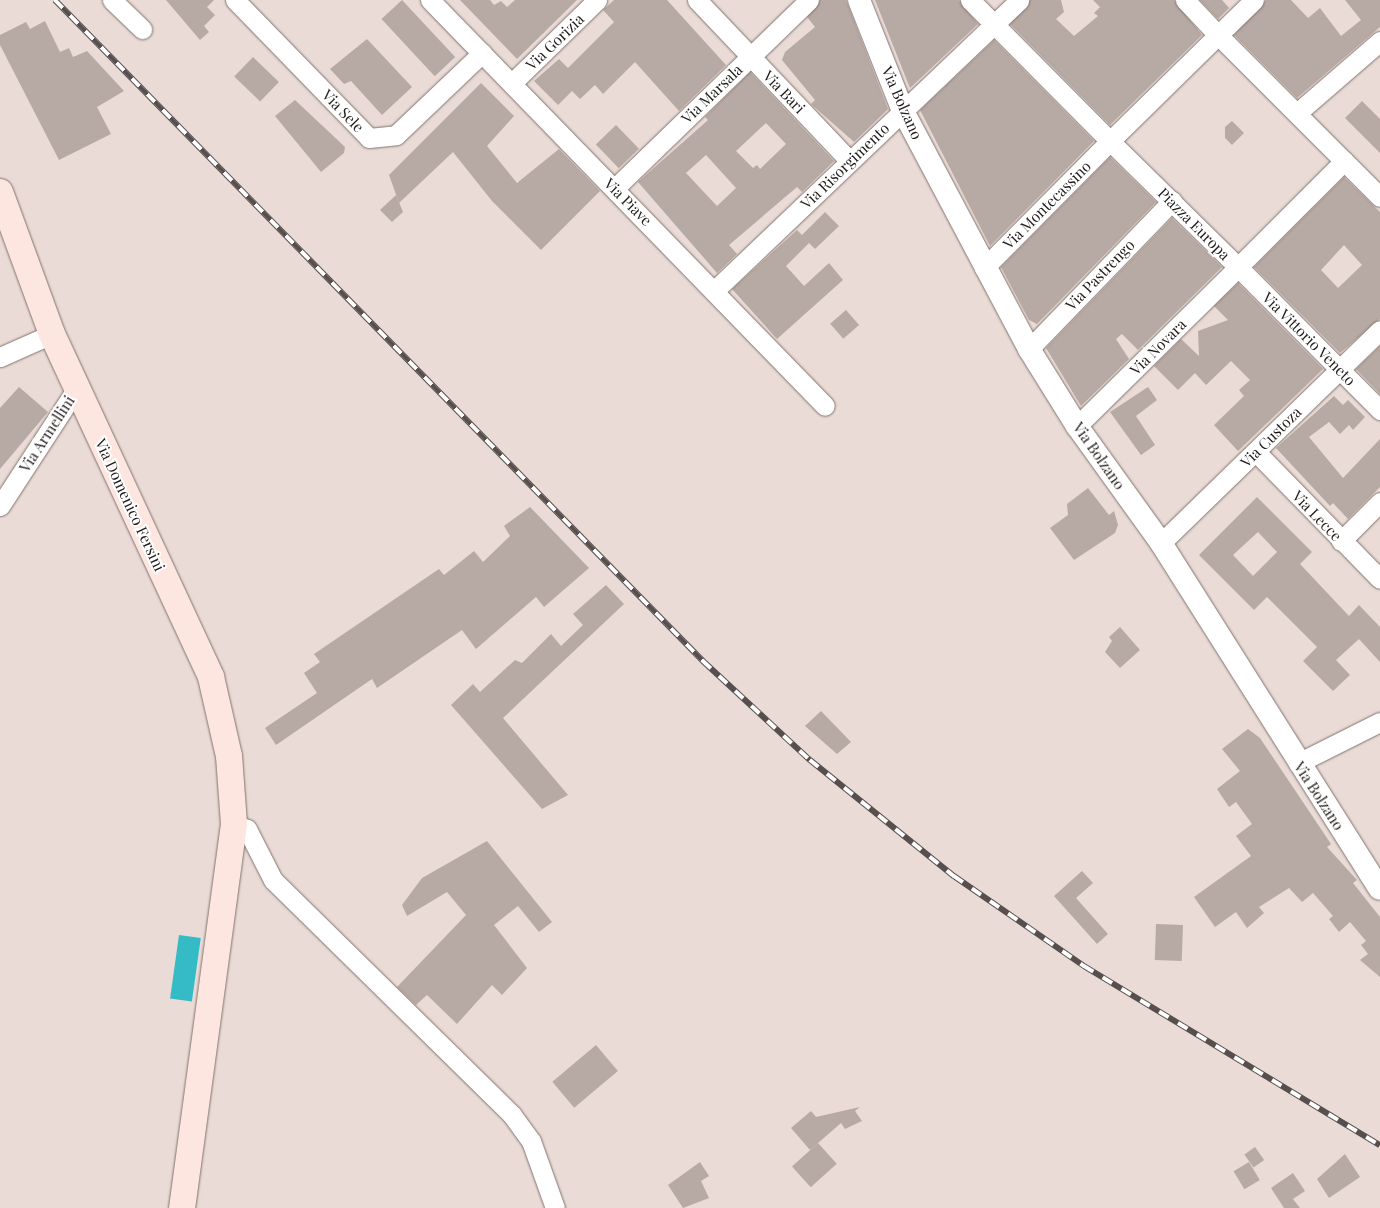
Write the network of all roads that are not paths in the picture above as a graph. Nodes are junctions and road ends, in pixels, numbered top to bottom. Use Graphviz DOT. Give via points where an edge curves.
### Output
graph roads {
  1 [pos="112,0"];
  2 [pos="235,0"];
  3 [pos="430,0"];
  4 [pos="598,0"];
  5 [pos="697,0"];
  6 [pos="809,0"];
  7 [pos="859,0"];
  8 [pos="970,0"];
  9 [pos="1019,0"];
  10 [pos="1185,0"];
  11 [pos="1254,0"];
  12 [pos="994,24"];
  13 [pos="142,29"];
  14 [pos="1218,35"];
  15 [pos="1380,41"];
  16 [pos="482,53"];
  17 [pos="750,56"];
  18 [pos="512,83"];
  19 [pos="903,111"];
  20 [pos="1297,114"];
  21 [pos="1110,141"];
  22 [pos="850,161"];
  23 [pos="1344,161"];
  24 [pos="614,188"];
  25 [pos="0,192"];
  26 [pos="1380,197"];
  27 [pos="1172,201"];
  28 [pos="984,268"];
  29 [pos="1238,268"];
  30 [pos="715,290"];
  31 [pos="1380,330"];
  32 [pos="52,334"];
  33 [pos="1029,349"];
  34 [pos="0,357"];
  35 [pos="1339,370"];
  36 [pos="77,388"];
  37 [pos="825,406"];
  38 [pos="1380,410"];
  39 [pos="1077,426"];
  40 [pos="1256,452"];
  41 [pos="1380,502"];
  42 [pos="0,506"];
  43 [pos="1341,541"];
  44 [pos="1161,543"];
  45 [pos="1380,579"];
  46 [pos="1380,722"];
  47 [pos="1298,763"];
  48 [pos="234,824"];
  49 [pos="1380,889"];
  50 [pos="182,1208"];
  51 [pos="555,1208"];
  1 -- 13 [label="street"];
  2 -- 16 [label="street, Via Sele" via="369,138 396,136"];
  3 -- 16 [label="street, Via Piave"];
  4 -- 18 [label="street, Via Gorizia"];
  5 -- 17 [label="street, Via Bari"];
  6 -- 17 [label="street, Via Marsala"];
  7 -- 19 [label="street, Via Bolzano"];
  8 -- 12 [label="street"];
  9 -- 12 [label="street, Via Risorgimento"];
  10 -- 14 [label="street"];
  11 -- 14 [label="street"];
  12 -- 19 [label="street, Via Risorgimento"];
  12 -- 21 [label="street"];
  14 -- 20 [label="street"];
  14 -- 21 [label="street"];
  15 -- 20 [label="street"];
  16 -- 18 [label="street, Via Piave"];
  17 -- 22 [label="street, Via Bari"];
  17 -- 24 [label="street, Via Marsala"];
  18 -- 24 [label="street, Via Piave"];
  19 -- 22 [label="street, Via Risorgimento"];
  19 -- 28 [label="street, Via Bolzano"];
  20 -- 23 [label="street"];
  21 -- 27 [label="street, Piazza Europa"];
  21 -- 28 [label="street, Via Montecassino"];
  22 -- 30 [label="street, Via Risorgimento"];
  23 -- 26 [label="street"];
  23 -- 29 [label="street, Piazza Europa"];
  24 -- 30 [label="street, Via Piave"];
  25 -- 32 [label="main road, Via Domenico Fersini"];
  27 -- 29 [label="street, Piazza Europa"];
  27 -- 33 [label="street, Via Pastrengo"];
  28 -- 33 [label="street, Via Bolzano"];
  29 -- 35 [label="street, Via Vittorio Veneto"];
  29 -- 39 [label="street, Via Novara"];
  30 -- 37 [label="street, Via Piave"];
  31 -- 35 [label="street, Via Custoza"];
  32 -- 34 [label="street"];
  32 -- 36 [label="main road, Via Domenico Fersini"];
  33 -- 39 [label="street, Via Bolzano"];
  35 -- 38 [label="street, Via Vittorio Veneto"];
  35 -- 40 [label="street, Via Custoza"];
  36 -- 42 [label="street, Via Armellini"];
  36 -- 48 [label="main road, Via Domenico Fersini" via="211,677 228,756"];
  39 -- 44 [label="street, Via Bolzano"];
  40 -- 43 [label="street, Via Lecce"];
  40 -- 44 [label="street, Via Custoza"];
  41 -- 43 [label="street"];
  43 -- 45 [label="street, Via Lecce"];
  44 -- 47 [label="street, Via Bolzano"];
  46 -- 47 [label="street"];
  47 -- 49 [label="street, Via Bolzano"];
  48 -- 50 [label="main road, Via Domenico Fersini"];
  48 -- 51 [label="street" via="247,829 273,880 512,1115 531,1141"];
}
